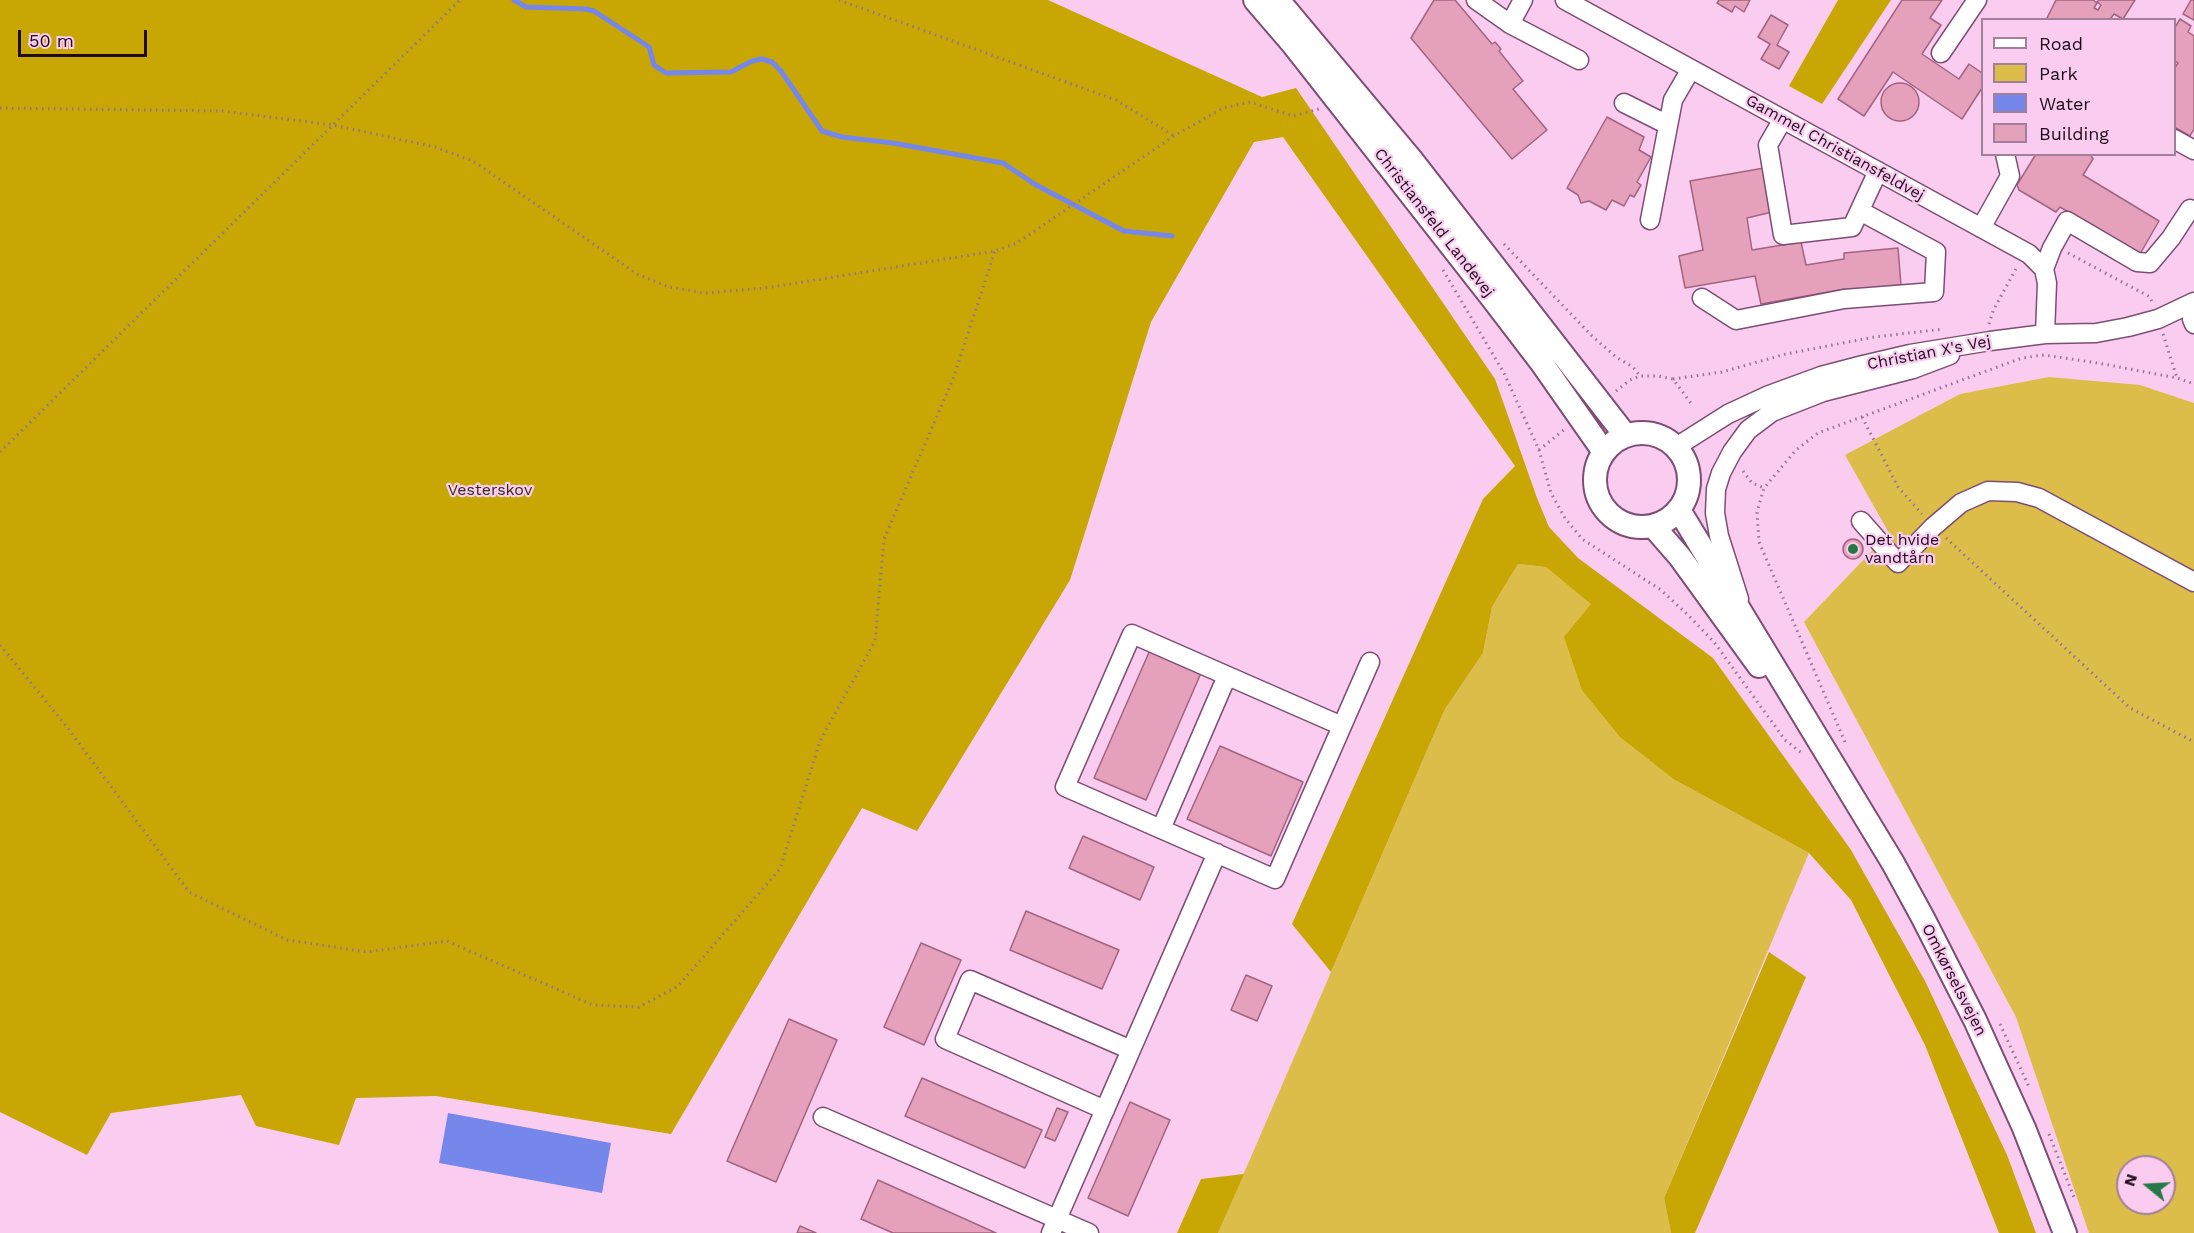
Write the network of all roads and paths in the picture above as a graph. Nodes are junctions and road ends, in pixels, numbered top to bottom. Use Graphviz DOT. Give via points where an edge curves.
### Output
graph roads {
  1 [pos="460,0"];
  2 [pos="839,0"];
  3 [pos="1255,0"];
  4 [pos="1278,0"];
  5 [pos="1476,0"];
  6 [pos="1523,0"];
  7 [pos="1565,0"];
  8 [pos="1977,0"];
  9 [pos="1510,24"];
  10 [pos="1941,52"];
  11 [pos="1579,60"];
  12 [pos="1691,69"];
  13 [pos="1624,103"];
  14 [pos="1323,107"];
  15 [pos="0,108"];
  16 [pos="1783,119"];
  17 [pos="333,125"];
  18 [pos="1668,125"];
  19 [pos="1174,136"];
  20 [pos="2176,140"];
  21 [pos="2194,150"];
  22 [pos="2005,156"];
  23 [pos="1878,171"];
  24 [pos="2190,209"];
  25 [pos="1860,211"];
  26 [pos="1650,220"];
  27 [pos="1981,228"];
  28 [pos="2052,248"];
  29 [pos="995,251"];
  30 [pos="2029,254"];
  31 [pos="2044,269"];
  32 [pos="1446,274"];
  33 [pos="1702,298"];
  34 [pos="2194,303"];
  35 [pos="1571,314"];
  36 [pos="2158,319"];
  37 [pos="2194,324"];
  38 [pos="1954,328"];
  39 [pos="1989,332"];
  40 [pos="2045,334"];
  41 [pos="1640,376"];
  42 [pos="2177,378"];
  43 [pos="1673,380"];
  44 [pos="2194,384"];
  45 [pos="1613,394"];
  46 [pos="1693,406"];
  47 [pos="1862,417"];
  48 [pos="1568,427"];
  49 [pos="1626,436"];
  50 [pos="1676,447"];
  51 [pos="1539,450"];
  52 [pos="0,452"];
  53 [pos="1604,452"];
  54 [pos="1743,471"];
  55 [pos="1764,488"];
  56 [pos="1679,510"];
  57 [pos="1860,521"];
  58 [pos="1653,526"];
  59 [pos="1933,526"];
  60 [pos="2194,582"];
  61 [pos="1744,616"];
  62 [pos="0,645"];
  63 [pos="1370,662"];
  64 [pos="1227,676"];
  65 [pos="1342,726"];
  66 [pos="1840,734"];
  67 [pos="2194,742"];
  68 [pos="1813,750"];
  69 [pos="1161,829"];
  70 [pos="1217,854"];
  71 [pos="1131,1050"];
  72 [pos="1105,1110"];
  73 [pos="823,1117"];
  74 [pos="1054,1226"];
  75 [pos="1089,1233"];
  76 [pos="2065,1233"];
  1 -- 17 [label="path"];
  2 -- 19 [label="path" via="1116,100"];
  3 -- 53 [label="main road, Christiansfeld Landevej" via="1492,298"];
  4 -- 49 [label="main road, Christiansfeld Landevej" via="1411,159"];
  5 -- 9 [label="street"];
  6 -- 9 [label="street"];
  7 -- 12 [label="street, Gammel Christiansfeldvej"];
  8 -- 10 [label="street"];
  9 -- 11 [label="street"];
  12 -- 16 [label="street, Gammel Christiansfeldvej"];
  12 -- 18 [label="street" via="1673,100"];
  13 -- 18 [label="street"];
  14 -- 19 [label="path" via="1293,116 1250,102 1223,108"];
  15 -- 17 [label="path" via="222,111"];
  16 -- 23 [label="street, Gammel Christiansfeldvej"];
  16 -- 25 [label="street" via="1768,145 1783,235 1852,227"];
  17 -- 29 [label="path" via="435,147 473,161 637,274 669,287 705,293 766,288"];
  17 -- 52 [label="path"];
  18 -- 26 [label="street"];
  19 -- 29 [label="path" via="1017,243"];
  20 -- 21 [label="street"];
  22 -- 27 [label="street" via="2010,176"];
  23 -- 25 [label="street"];
  23 -- 27 [label="street, Gammel Christiansfeldvej"];
  24 -- 28 [label="street" via="2150,263 2137,262 2067,220"];
  25 -- 33 [label="street" via="1936,252 1934,292 1844,300 1736,320"];
  27 -- 30 [label="street, Gammel Christiansfeldvej"];
  28 -- 31 [label="street"];
  28 -- 36 [label="path" via="2150,297"];
  29 -- 62 [label="path" via="953,379 884,539 875,641 820,741 780,869 677,987 639,1006 593,1005 447,941 367,952 287,940 189,892 67,727"];
  30 -- 31 [label="street, Gammel Christiansfeldvej"];
  30 -- 39 [label="path" via="2018,264 1993,311"];
  31 -- 40 [label="street"];
  32 -- 51 [label="path" via="1504,373"];
  34 -- 36 [label="street, Christian X's Vej"];
  34 -- 37 [label="street"];
  35 -- 41 [label="path"];
  36 -- 40 [label="street, Christian X's Vej" via="2096,333"];
  36 -- 42 [label="path"];
  38 -- 43 [label="path" via="1852,341"];
  39 -- 40 [label="street, Christian X's Vej"];
  39 -- 50 [label="street, Christian X's Vej" via="1821,376 1769,395 1728,414"];
  39 -- 61 [label="street" via="1913,369 1823,392 1772,412 1748,430 1721,473 1715,513"];
  41 -- 43 [label="path"];
  41 -- 45 [label="path"];
  42 -- 44 [label="path"];
  42 -- 47 [label="path" via="2044,355 2022,358"];
  43 -- 46 [label="path"];
  47 -- 55 [label="path" via="1818,433 1796,450"];
  47 -- 59 [label="path" via="1898,487"];
  48 -- 51 [label="path"];
  49 -- 50 [label="main road" via="1652,434"];
  49 -- 53 [label="main road"];
  50 -- 56 [label="main road" via="1689,473 1688,492"];
  51 -- 68 [label="path" via="1551,494 1582,539 1661,590 1714,642 1785,740"];
  53 -- 58 [label="main road" via="1595,479 1603,506 1625,524"];
  54 -- 55 [label="path" via="1752,483"];
  55 -- 66 [label="path" via="1757,512 1759,542"];
  56 -- 58 [label="main road"];
  56 -- 61 [label="main road, Omkørselsvejen"];
  57 -- 59 [label="street" via="1898,563"];
  58 -- 68 [label="main road, Omkørselsvejen" via="1680,557"];
  59 -- 60 [label="street" via="1961,503 1988,490 2017,492 2039,498"];
  59 -- 67 [label="path" via="2130,708"];
  61 -- 68 [label="main road, Omkørselsvejen"];
  63 -- 65 [label="street"];
  64 -- 65 [label="street"];
  64 -- 69 [label="street"];
  64 -- 69 [label="street" via="1132,634 1065,787"];
  65 -- 70 [label="street" via="1275,879"];
  68 -- 76 [label="main road, Omkørselsvejen" via="1893,863 1975,1020 2024,1128"];
  69 -- 70 [label="street"];
  70 -- 71 [label="street"];
  71 -- 72 [label="street"];
  71 -- 72 [label="street" via="970,980 945,1040"];
  72 -- 74 [label="street"];
  73 -- 74 [label="street"];
  74 -- 75 [label="street"];
}
